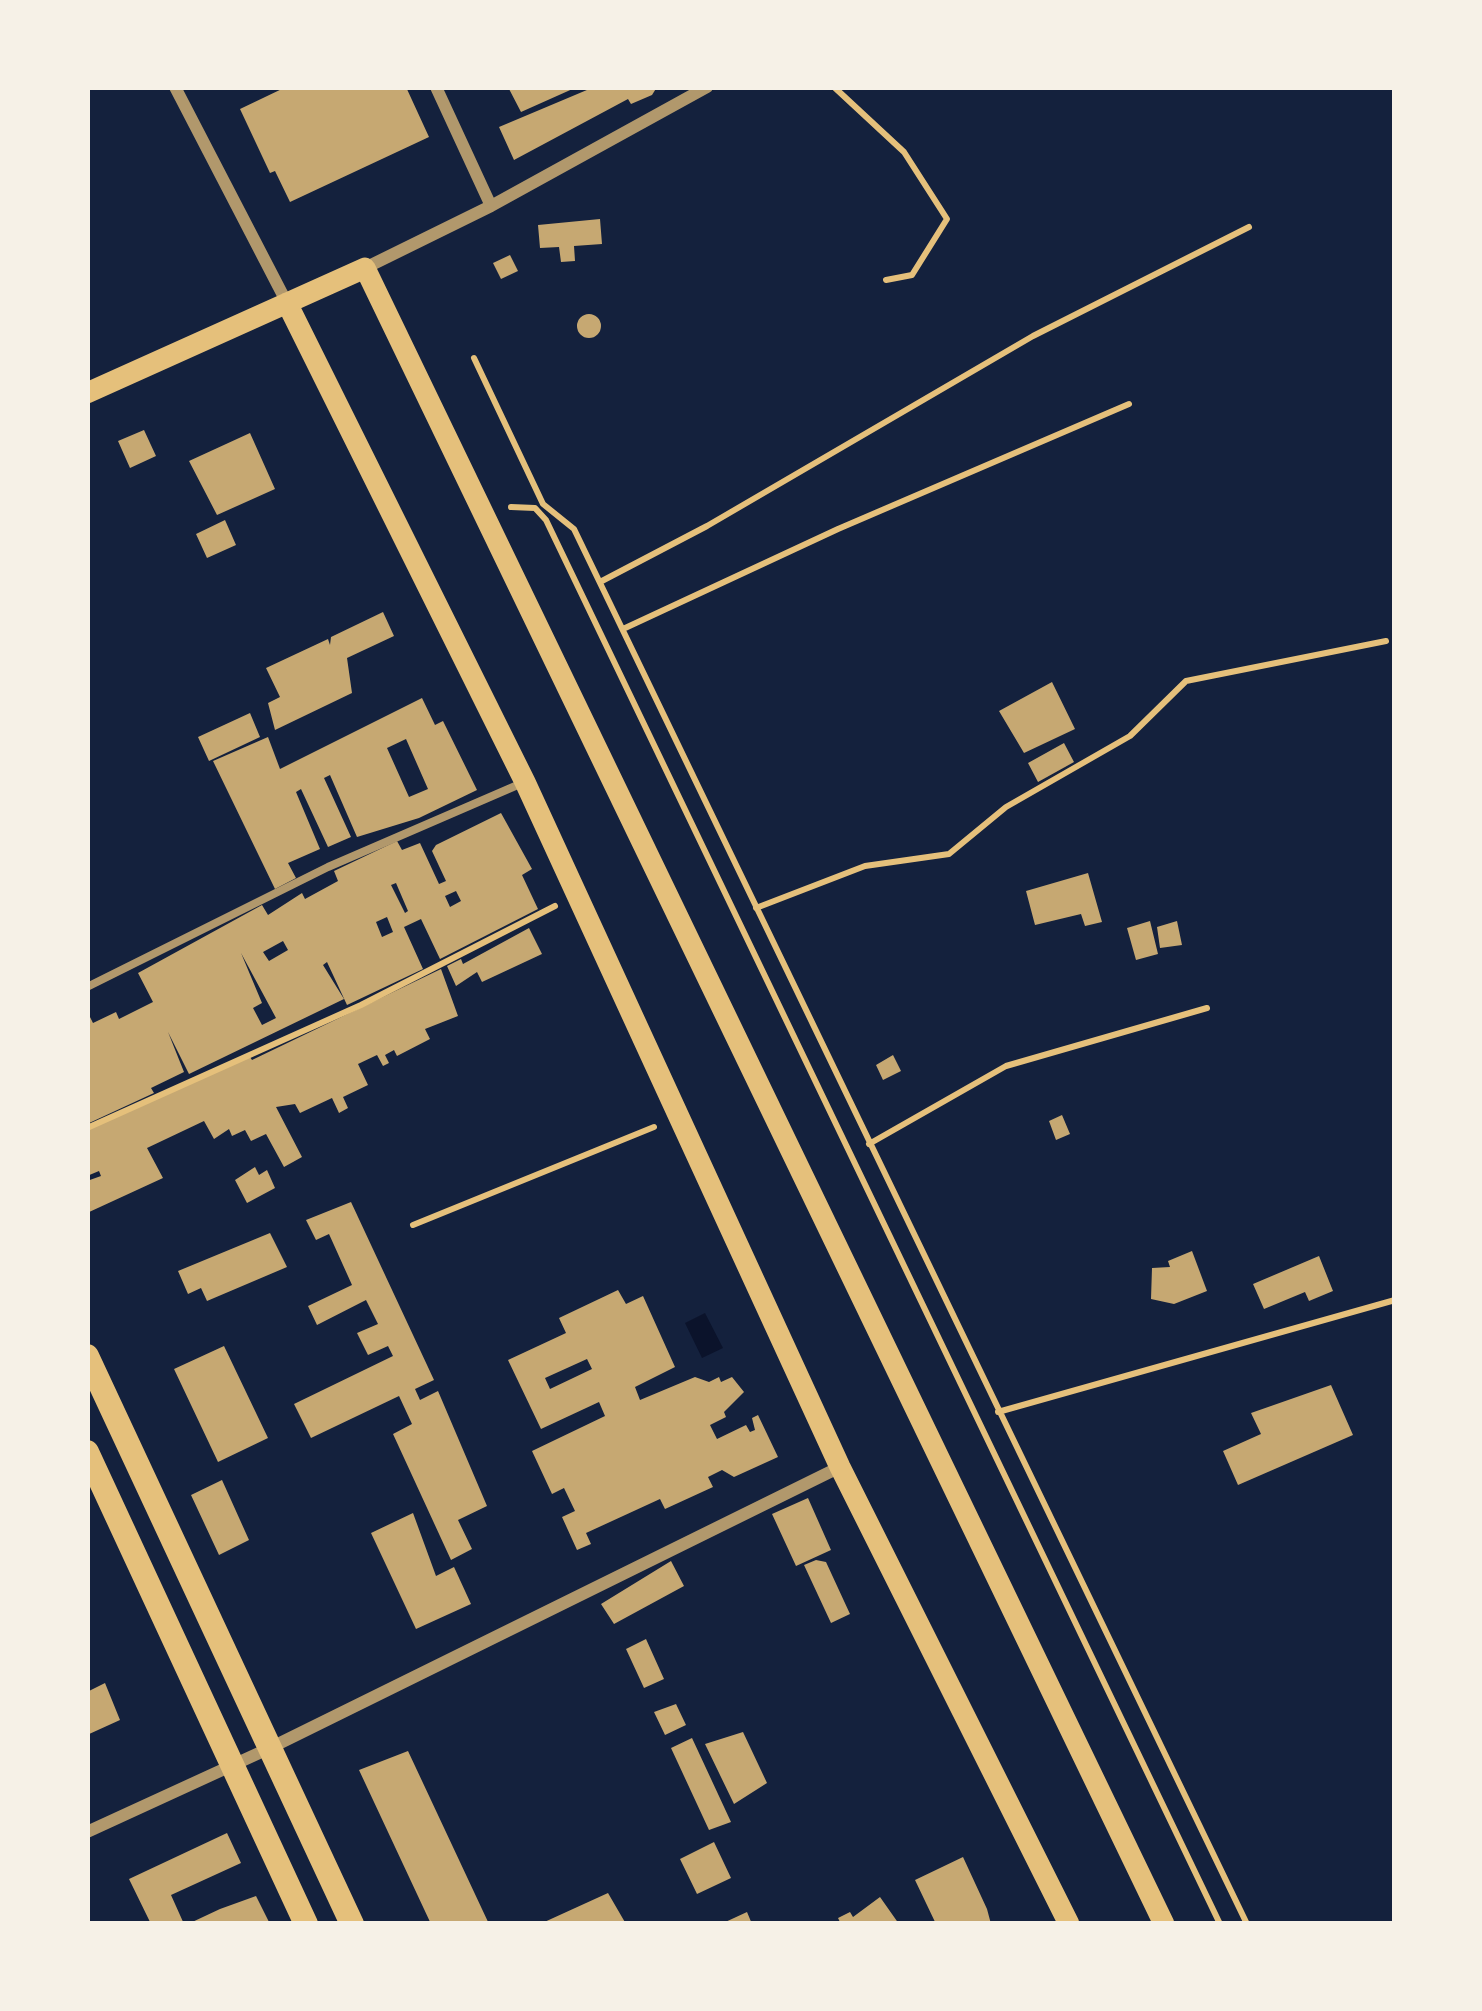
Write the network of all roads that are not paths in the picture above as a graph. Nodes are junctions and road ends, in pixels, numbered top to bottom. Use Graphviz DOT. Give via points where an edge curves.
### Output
graph roads {
  1 [pos="175,87"];
  2 [pos="436,87"];
  3 [pos="707,87"];
  4 [pos="491,206"];
  5 [pos="365,268"];
  6 [pos="287,303"];
  7 [pos="87,392"];
  8 [pos="525,782"];
  9 [pos="87,987"];
  10 [pos="87,1356"];
  11 [pos="87,1452"];
  12 [pos="840,1467"];
  13 [pos="270,1748"];
  14 [pos="232,1765"];
  15 [pos="87,1832"];
  16 [pos="306,1924"];
  17 [pos="352,1924"];
  18 [pos="1069,1924"];
  19 [pos="1164,1924"];
  1 -- 6 [label="street"];
  2 -- 4 [label="street"];
  3 -- 4 [label="street"];
  4 -- 5 [label="street"];
  5 -- 6 [label="main road"];
  5 -- 19 [label="main road"];
  6 -- 7 [label="main road"];
  6 -- 8 [label="main road"];
  8 -- 9 [label="lane" via="328,867"];
  8 -- 12 [label="main road"];
  10 -- 13 [label="main road"];
  11 -- 14 [label="main road"];
  12 -- 13 [label="street"];
  12 -- 18 [label="main road"];
  13 -- 14 [label="street"];
  13 -- 17 [label="main road"];
  14 -- 15 [label="street"];
  14 -- 16 [label="main road"];
}
